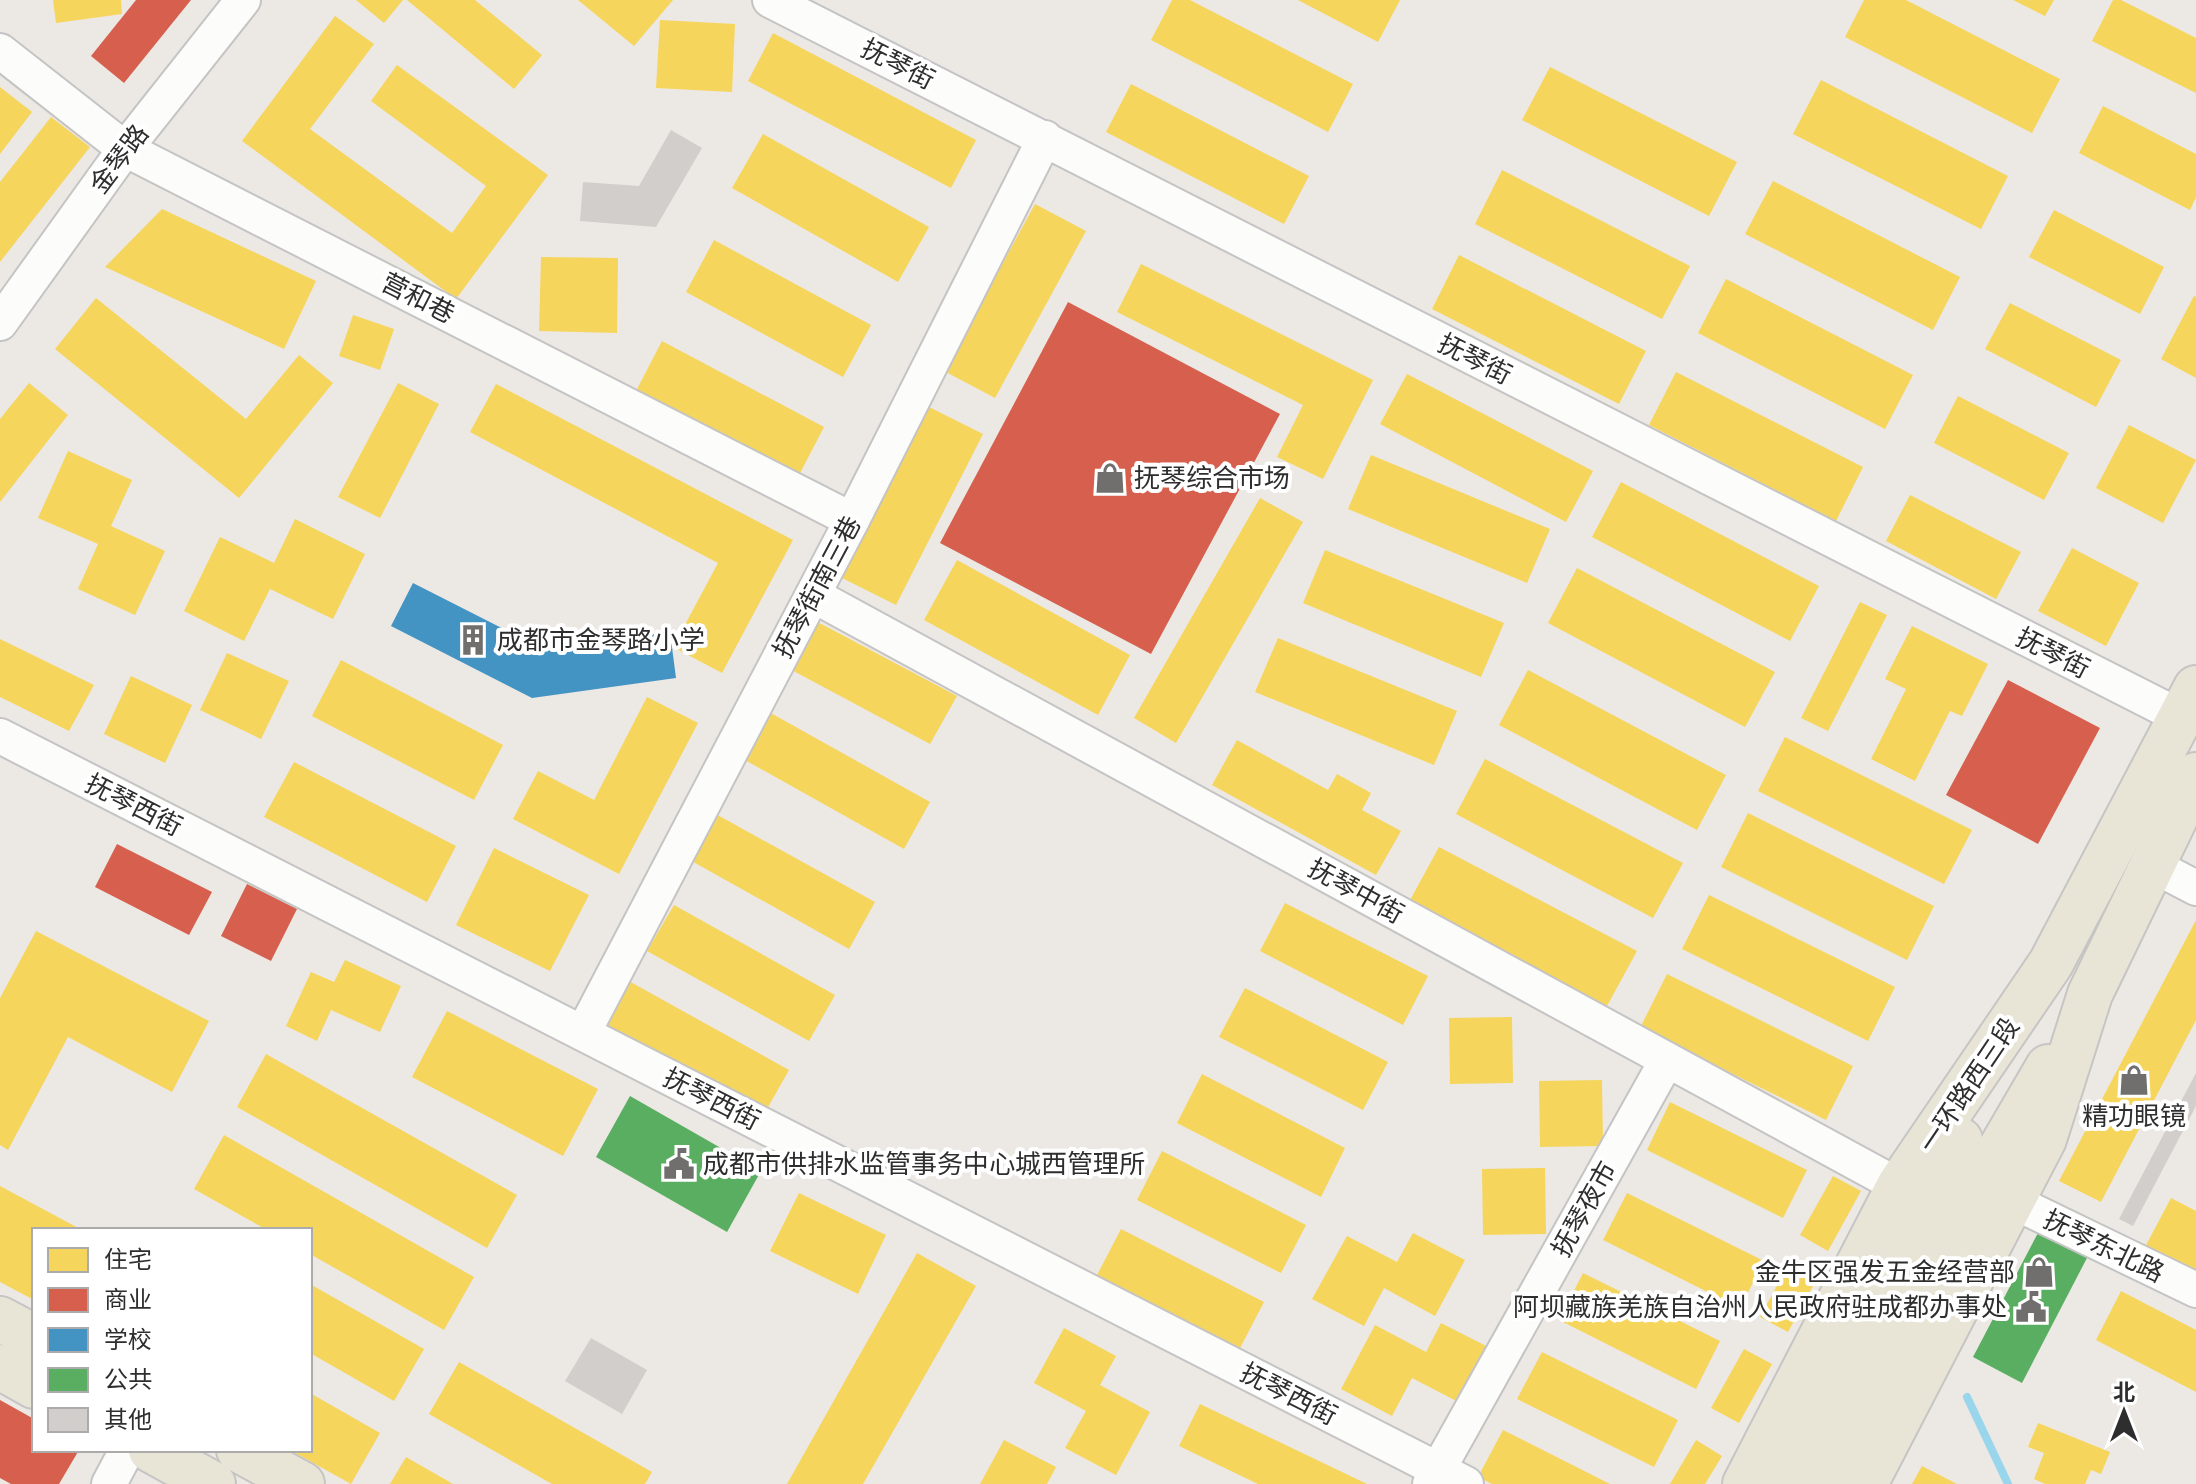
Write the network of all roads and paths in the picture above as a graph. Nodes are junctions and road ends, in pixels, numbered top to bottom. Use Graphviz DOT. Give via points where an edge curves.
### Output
graph roads {
  1 [pos="243,0"];
  2 [pos="770,0"];
  3 [pos="0,51"];
  4 [pos="1045,138"];
  5 [pos="125,149"];
  6 [pos="0,323"];
  7 [pos="852,520"];
  8 [pos="813,595"];
  9 [pos="2188,702"];
  10 [pos="0,736"];
  11 [pos="2196,775"];
  12 [pos="2152,865"];
  13 [pos="2196,888"];
  14 [pos="583,1033"];
  15 [pos="1667,1060"];
  16 [pos="1954,1194"];
  17 [pos="2196,1290"];
  18 [pos="0,1319"];
  19 [pos="32,1336"];
  20 [pos="0,1367"];
  21 [pos="32,1385"];
  22 [pos="126,1452"];
  23 [pos="155,1452"];
  24 [pos="243,1452"];
  25 [pos="1444,1479"];
  26 [pos="109,1484"];
  27 [pos="213,1484"];
  28 [pos="302,1484"];
  29 [pos="1745,1484"];
  30 [pos="1782,1484"];
  31 [pos="1823,1484"];
  32 [pos="1865,1484"];
  1 -- 5 [label="street, 金琴路"];
  2 -- 4 [label="street, 抚琴街"];
  3 -- 5 [label="street, 营和巷"];
  4 -- 7 [label="street, 抚琴街南三巷"];
  4 -- 9 [label="street, 抚琴街" via="1862,557"];
  5 -- 6 [label="street, 金琴路"];
  5 -- 7 [label="street, 营和巷"];
  7 -- 8 [label="street, 抚琴街南三巷"];
  8 -- 14 [label="street, 抚琴街南三巷"];
  8 -- 15 [label="street, 抚琴中街"];
  9 -- 16 [label="main road, 一环路西三段" via="2051,963"];
  10 -- 14 [label="street, 抚琴西街"];
  11 -- 12 [label="main road"];
  12 -- 13 [label="street"];
  12 -- 16 [label="main road" via="2090,994"];
  14 -- 25 [label="street, 抚琴西街"];
  15 -- 16 [label="street, 抚琴中街"];
  15 -- 25 [label="street, 抚琴夜市"];
  16 -- 17 [label="street, 抚琴东北路"];
  16 -- 29 [label="main road, 一环路西三段"];
  16 -- 30 [label="main road"];
  16 -- 31 [label="main road"];
  16 -- 32 [label="main road, 一环路西三段" via="1951,1315"];
  18 -- 19 [label="main road"];
  20 -- 21 [label="main road"];
  22 -- 26 [label="street"];
  23 -- 27 [label="main road"];
  24 -- 28 [label="main road"];
}
